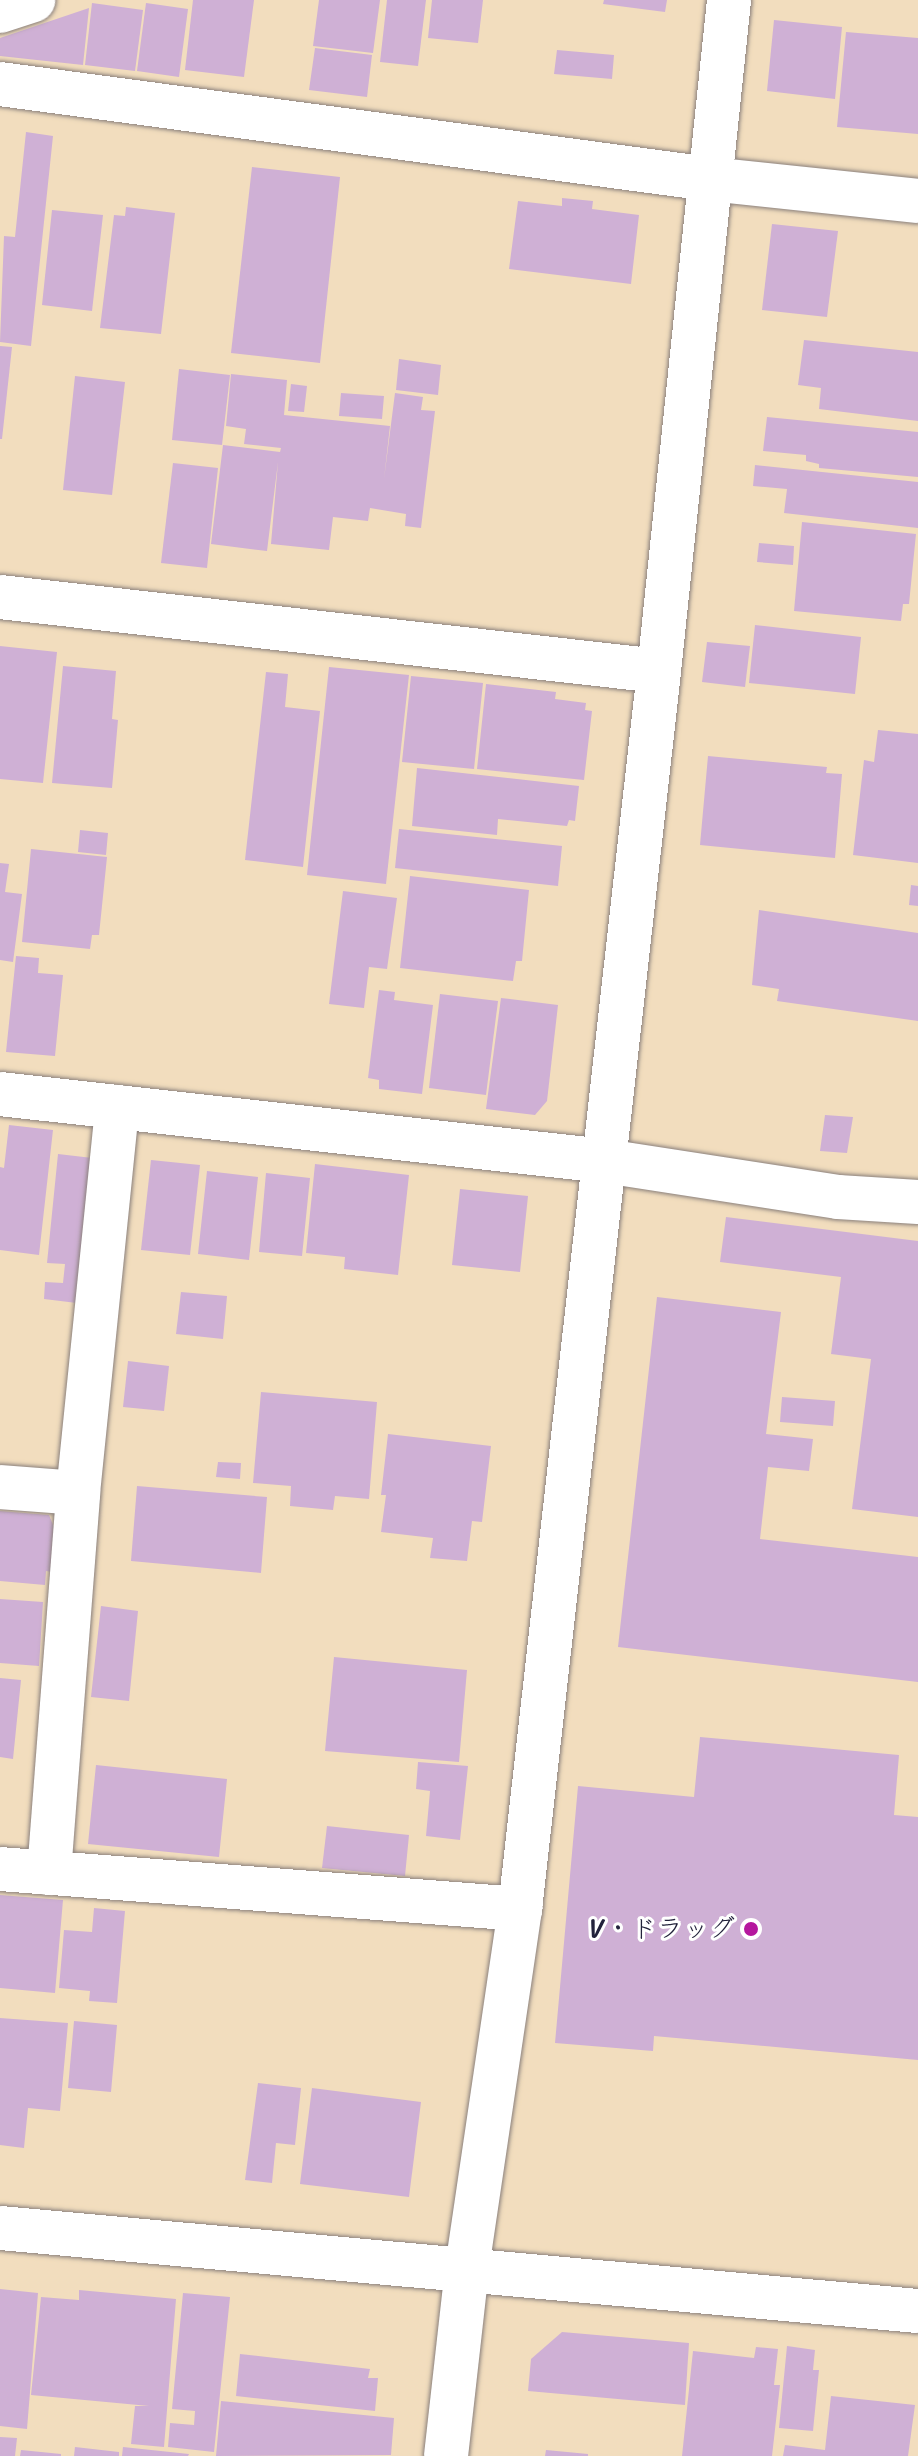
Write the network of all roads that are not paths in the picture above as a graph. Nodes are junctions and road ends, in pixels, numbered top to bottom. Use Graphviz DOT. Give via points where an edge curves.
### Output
graph roads {
  1 [pos="33,0"];
  2 [pos="729,0"];
  3 [pos="0,11"];
  4 [pos="0,84"];
  5 [pos="709,179"];
  6 [pos="918,201"];
  7 [pos="0,597"];
  8 [pos="659,671"];
  9 [pos="0,1094"];
  10 [pos="117,1107"];
  11 [pos="605,1161"];
  12 [pos="918,1202"];
  13 [pos="0,1487"];
  14 [pos="78,1493"];
  15 [pos="0,1869"];
  16 [pos="49,1873"];
  17 [pos="520,1909"];
  18 [pos="0,2228"];
  19 [pos="467,2268"];
  20 [pos="918,2311"];
  21 [pos="446,2456"];
  1 -- 3 [label="street"];
  2 -- 5 [label="street"];
  4 -- 5 [label="street"];
  5 -- 6 [label="street"];
  5 -- 8 [label="street"];
  7 -- 8 [label="street"];
  8 -- 11 [label="street"];
  9 -- 10 [label="street"];
  10 -- 11 [label="street"];
  10 -- 14 [label="street"];
  11 -- 12 [label="street" via="838,1197"];
  11 -- 17 [label="street"];
  13 -- 14 [label="street"];
  14 -- 16 [label="street"];
  15 -- 16 [label="street"];
  16 -- 17 [label="street"];
  17 -- 19 [label="street"];
  18 -- 19 [label="street"];
  19 -- 20 [label="street"];
  19 -- 21 [label="street"];
}
